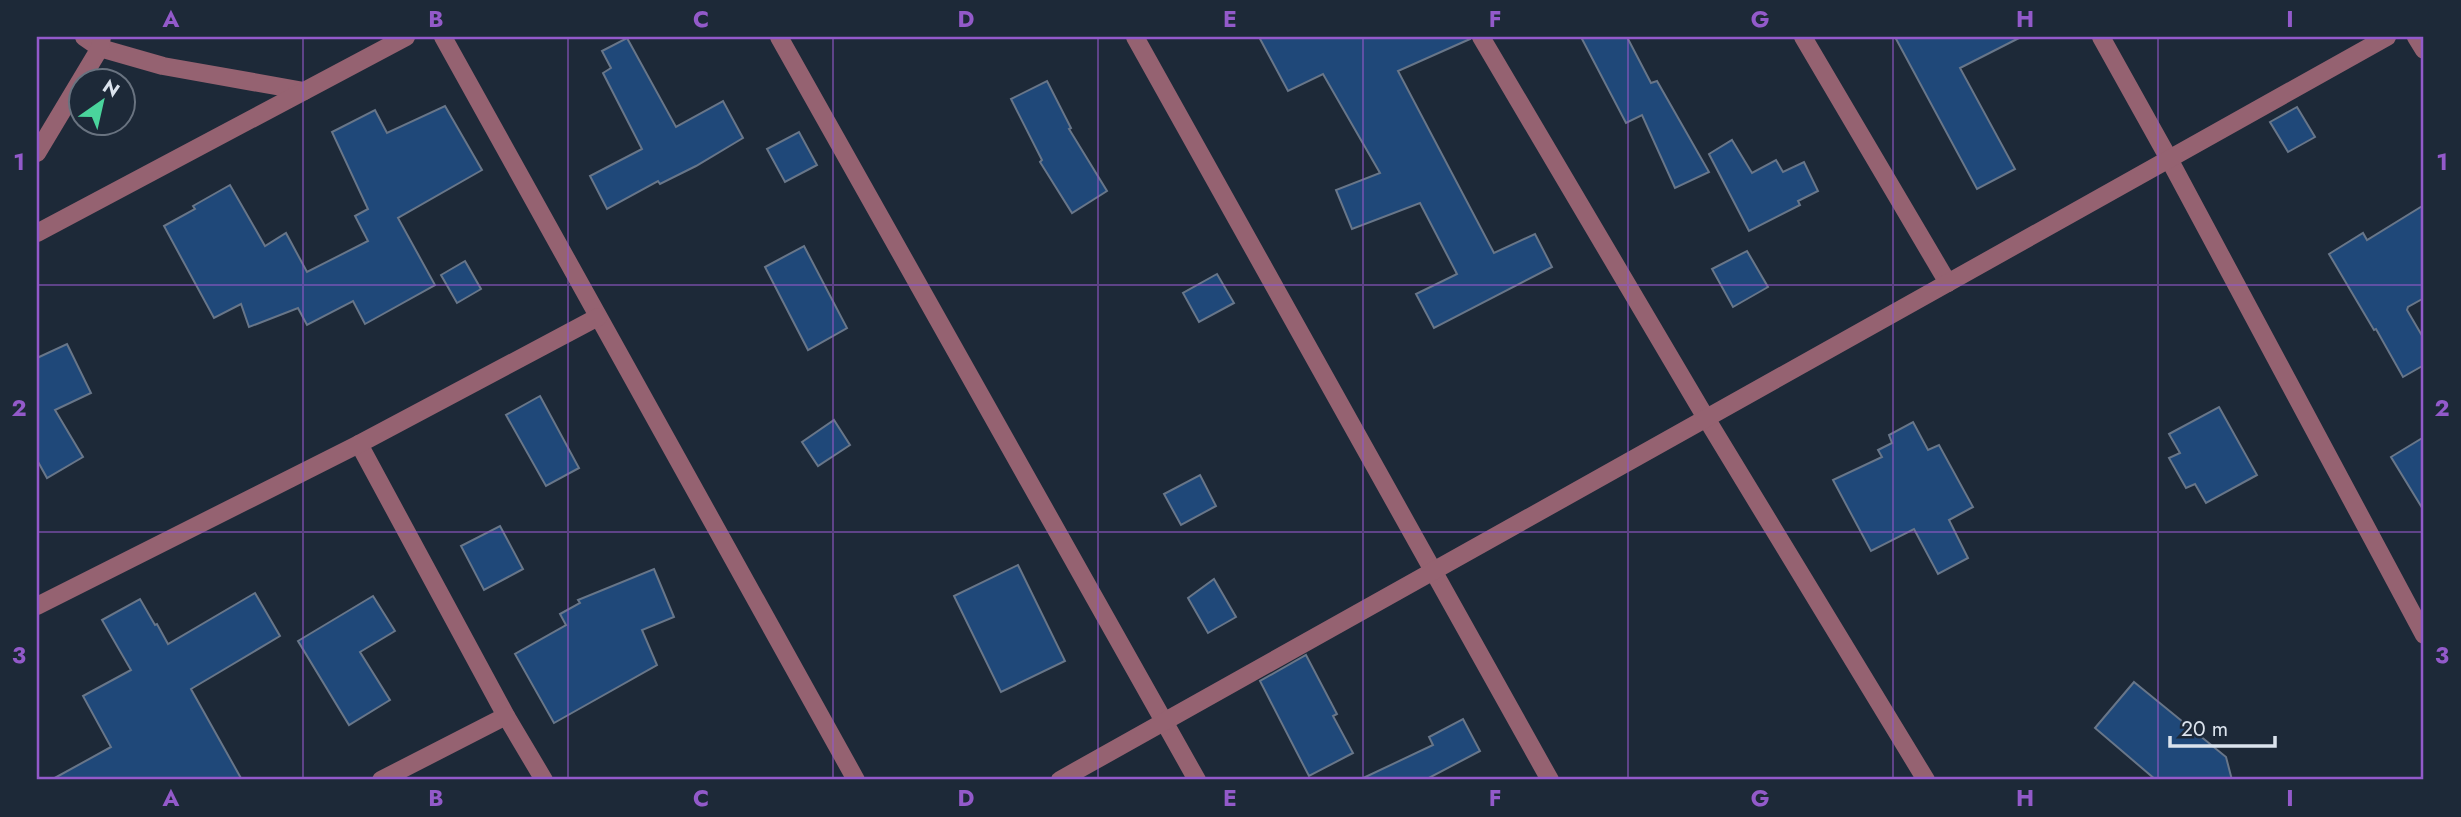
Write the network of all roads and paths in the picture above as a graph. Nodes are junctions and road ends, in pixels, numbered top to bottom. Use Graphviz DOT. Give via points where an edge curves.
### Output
graph roads {
  1 [pos="84,37"];
  2 [pos="406,37"];
  3 [pos="443,37"];
  4 [pos="779,37"];
  5 [pos="1135,37"];
  6 [pos="1481,37"];
  7 [pos="1803,37"];
  8 [pos="2101,37"];
  9 [pos="2388,37"];
  10 [pos="2416,37"];
  11 [pos="101,42"];
  12 [pos="2424,50"];
  13 [pos="304,91"];
  14 [pos="37,153"];
  15 [pos="2169,159"];
  16 [pos="37,233"];
  17 [pos="1948,283"];
  18 [pos="598,317"];
  19 [pos="1706,418"];
  20 [pos="359,444"];
  21 [pos="1433,571"];
  22 [pos="37,606"];
  23 [pos="2424,635"];
  24 [pos="506,716"];
  25 [pos="1164,722"];
  26 [pos="381,780"];
  27 [pos="544,780"];
  28 [pos="856,780"];
  29 [pos="1060,780"];
  30 [pos="1197,780"];
  31 [pos="1549,780"];
  32 [pos="1926,780"];
  1 -- 11 [label="street"];
  2 -- 13 [label="street"];
  3 -- 18 [label="street"];
  4 -- 25 [label="street"];
  5 -- 21 [label="street"];
  6 -- 19 [label="street"];
  7 -- 17 [label="street"];
  8 -- 15 [label="street"];
  9 -- 15 [label="street"];
  10 -- 12 [label="street"];
  11 -- 13 [label="street" via="163,66"];
  11 -- 14 [label="street"];
  13 -- 16 [label="street"];
  15 -- 17 [label="street"];
  15 -- 23 [label="street"];
  17 -- 19 [label="street"];
  18 -- 20 [label="street"];
  18 -- 28 [label="street"];
  19 -- 21 [label="street"];
  19 -- 32 [label="street"];
  20 -- 22 [label="street"];
  20 -- 24 [label="street"];
  21 -- 25 [label="street"];
  21 -- 31 [label="street"];
  24 -- 26 [label="street"];
  24 -- 27 [label="street"];
  25 -- 29 [label="street"];
  25 -- 30 [label="street"];
}
